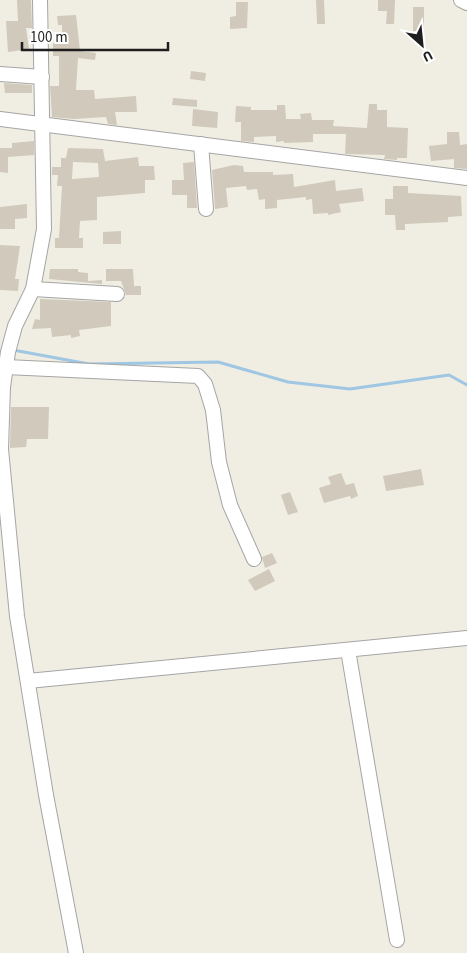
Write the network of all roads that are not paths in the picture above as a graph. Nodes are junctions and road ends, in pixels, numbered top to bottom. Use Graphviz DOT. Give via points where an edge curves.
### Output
graph roads {
  1 [pos="40,0"];
  2 [pos="461,0"];
  3 [pos="467,3"];
  4 [pos="0,74"];
  5 [pos="42,77"];
  6 [pos="0,119"];
  7 [pos="43,125"];
  8 [pos="201,144"];
  9 [pos="467,178"];
  10 [pos="206,208"];
  11 [pos="32,289"];
  12 [pos="118,294"];
  13 [pos="6,367"];
  14 [pos="1,449"];
  15 [pos="254,559"];
  16 [pos="467,638"];
  17 [pos="348,650"];
  18 [pos="28,682"];
  19 [pos="397,940"];
  20 [pos="76,953"];
  1 -- 5 [label="street"];
  2 -- 3 [label="street"];
  4 -- 5 [label="street"];
  5 -- 7 [label="street"];
  6 -- 7 [label="street"];
  7 -- 8 [label="street"];
  7 -- 11 [label="street" via="44,229"];
  8 -- 9 [label="street"];
  8 -- 10 [label="street"];
  11 -- 12 [label="street"];
  11 -- 13 [label="street" via="16,326"];
  13 -- 14 [label="street"];
  13 -- 15 [label="street" via="198,376 205,384 213,410 219,462 230,505"];
  14 -- 18 [label="street" via="17,616"];
  16 -- 17 [label="street"];
  17 -- 18 [label="street"];
  17 -- 19 [label="street"];
  18 -- 20 [label="street"];
}
